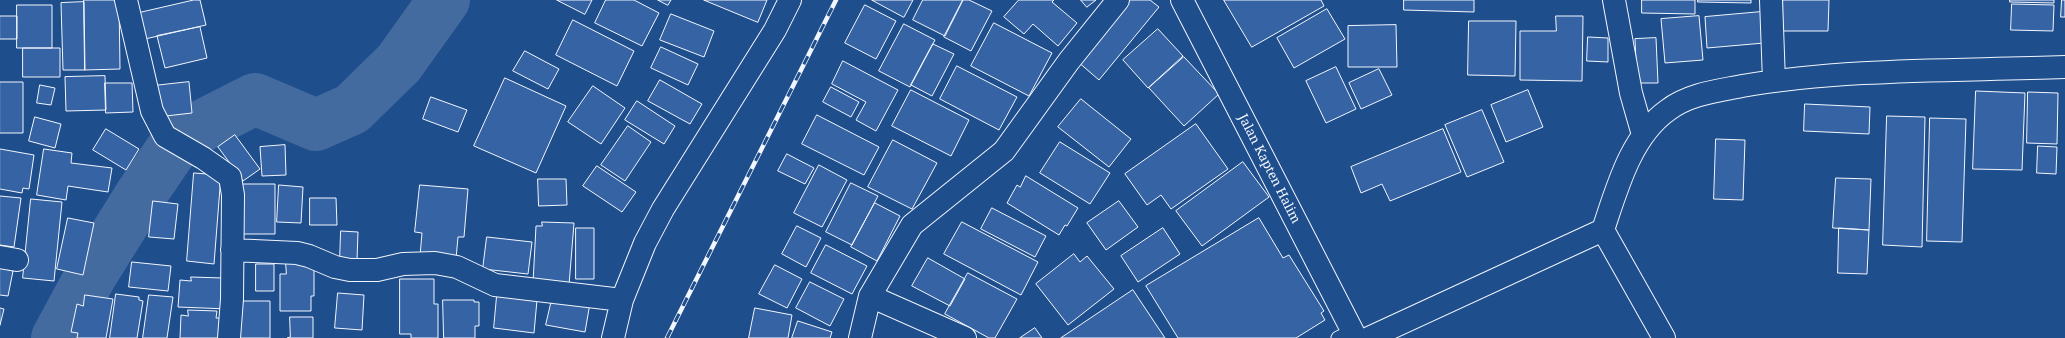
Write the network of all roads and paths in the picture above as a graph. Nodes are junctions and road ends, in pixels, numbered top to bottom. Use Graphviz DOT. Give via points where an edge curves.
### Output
graph roads {
  1 [pos="126,0"];
  2 [pos="790,0"];
  3 [pos="1118,0"];
  4 [pos="1182,0"];
  5 [pos="1614,0"];
  6 [pos="1771,0"];
  7 [pos="2065,67"];
  8 [pos="1774,81"];
  9 [pos="1643,135"];
  10 [pos="1602,230"];
  11 [pos="232,250"];
  12 [pos="870,296"];
  13 [pos="622,300"];
  14 [pos="1354,336"];
  15 [pos="229,338"];
  16 [pos="613,338"];
  17 [pos="860,338"];
  18 [pos="965,338"];
  19 [pos="1664,338"];
  1 -- 11 [label="street" via="152,111 165,136 204,158 230,177 234,195"];
  2 -- 13 [label="street" via="775,30 663,209"];
  3 -- 12 [label="street" via="1069,61 1004,151 912,225"];
  4 -- 14 [label="street, Jalan Kapten Halim"];
  5 -- 9 [label="street" via="1631,93"];
  6 -- 8 [label="street"];
  7 -- 8 [label="street" via="1840,75"];
  8 -- 9 [label="street" via="1704,93 1668,109"];
  9 -- 10 [label="street"];
  10 -- 14 [label="street"];
  10 -- 19 [label="street"];
  11 -- 13 [label="street" via="297,253 336,268 350,270 377,270 403,264 435,263 457,267 495,285"];
  11 -- 15 [label="street"];
  12 -- 17 [label="street"];
  12 -- 18 [label="street"];
  13 -- 16 [label="street"];
}
